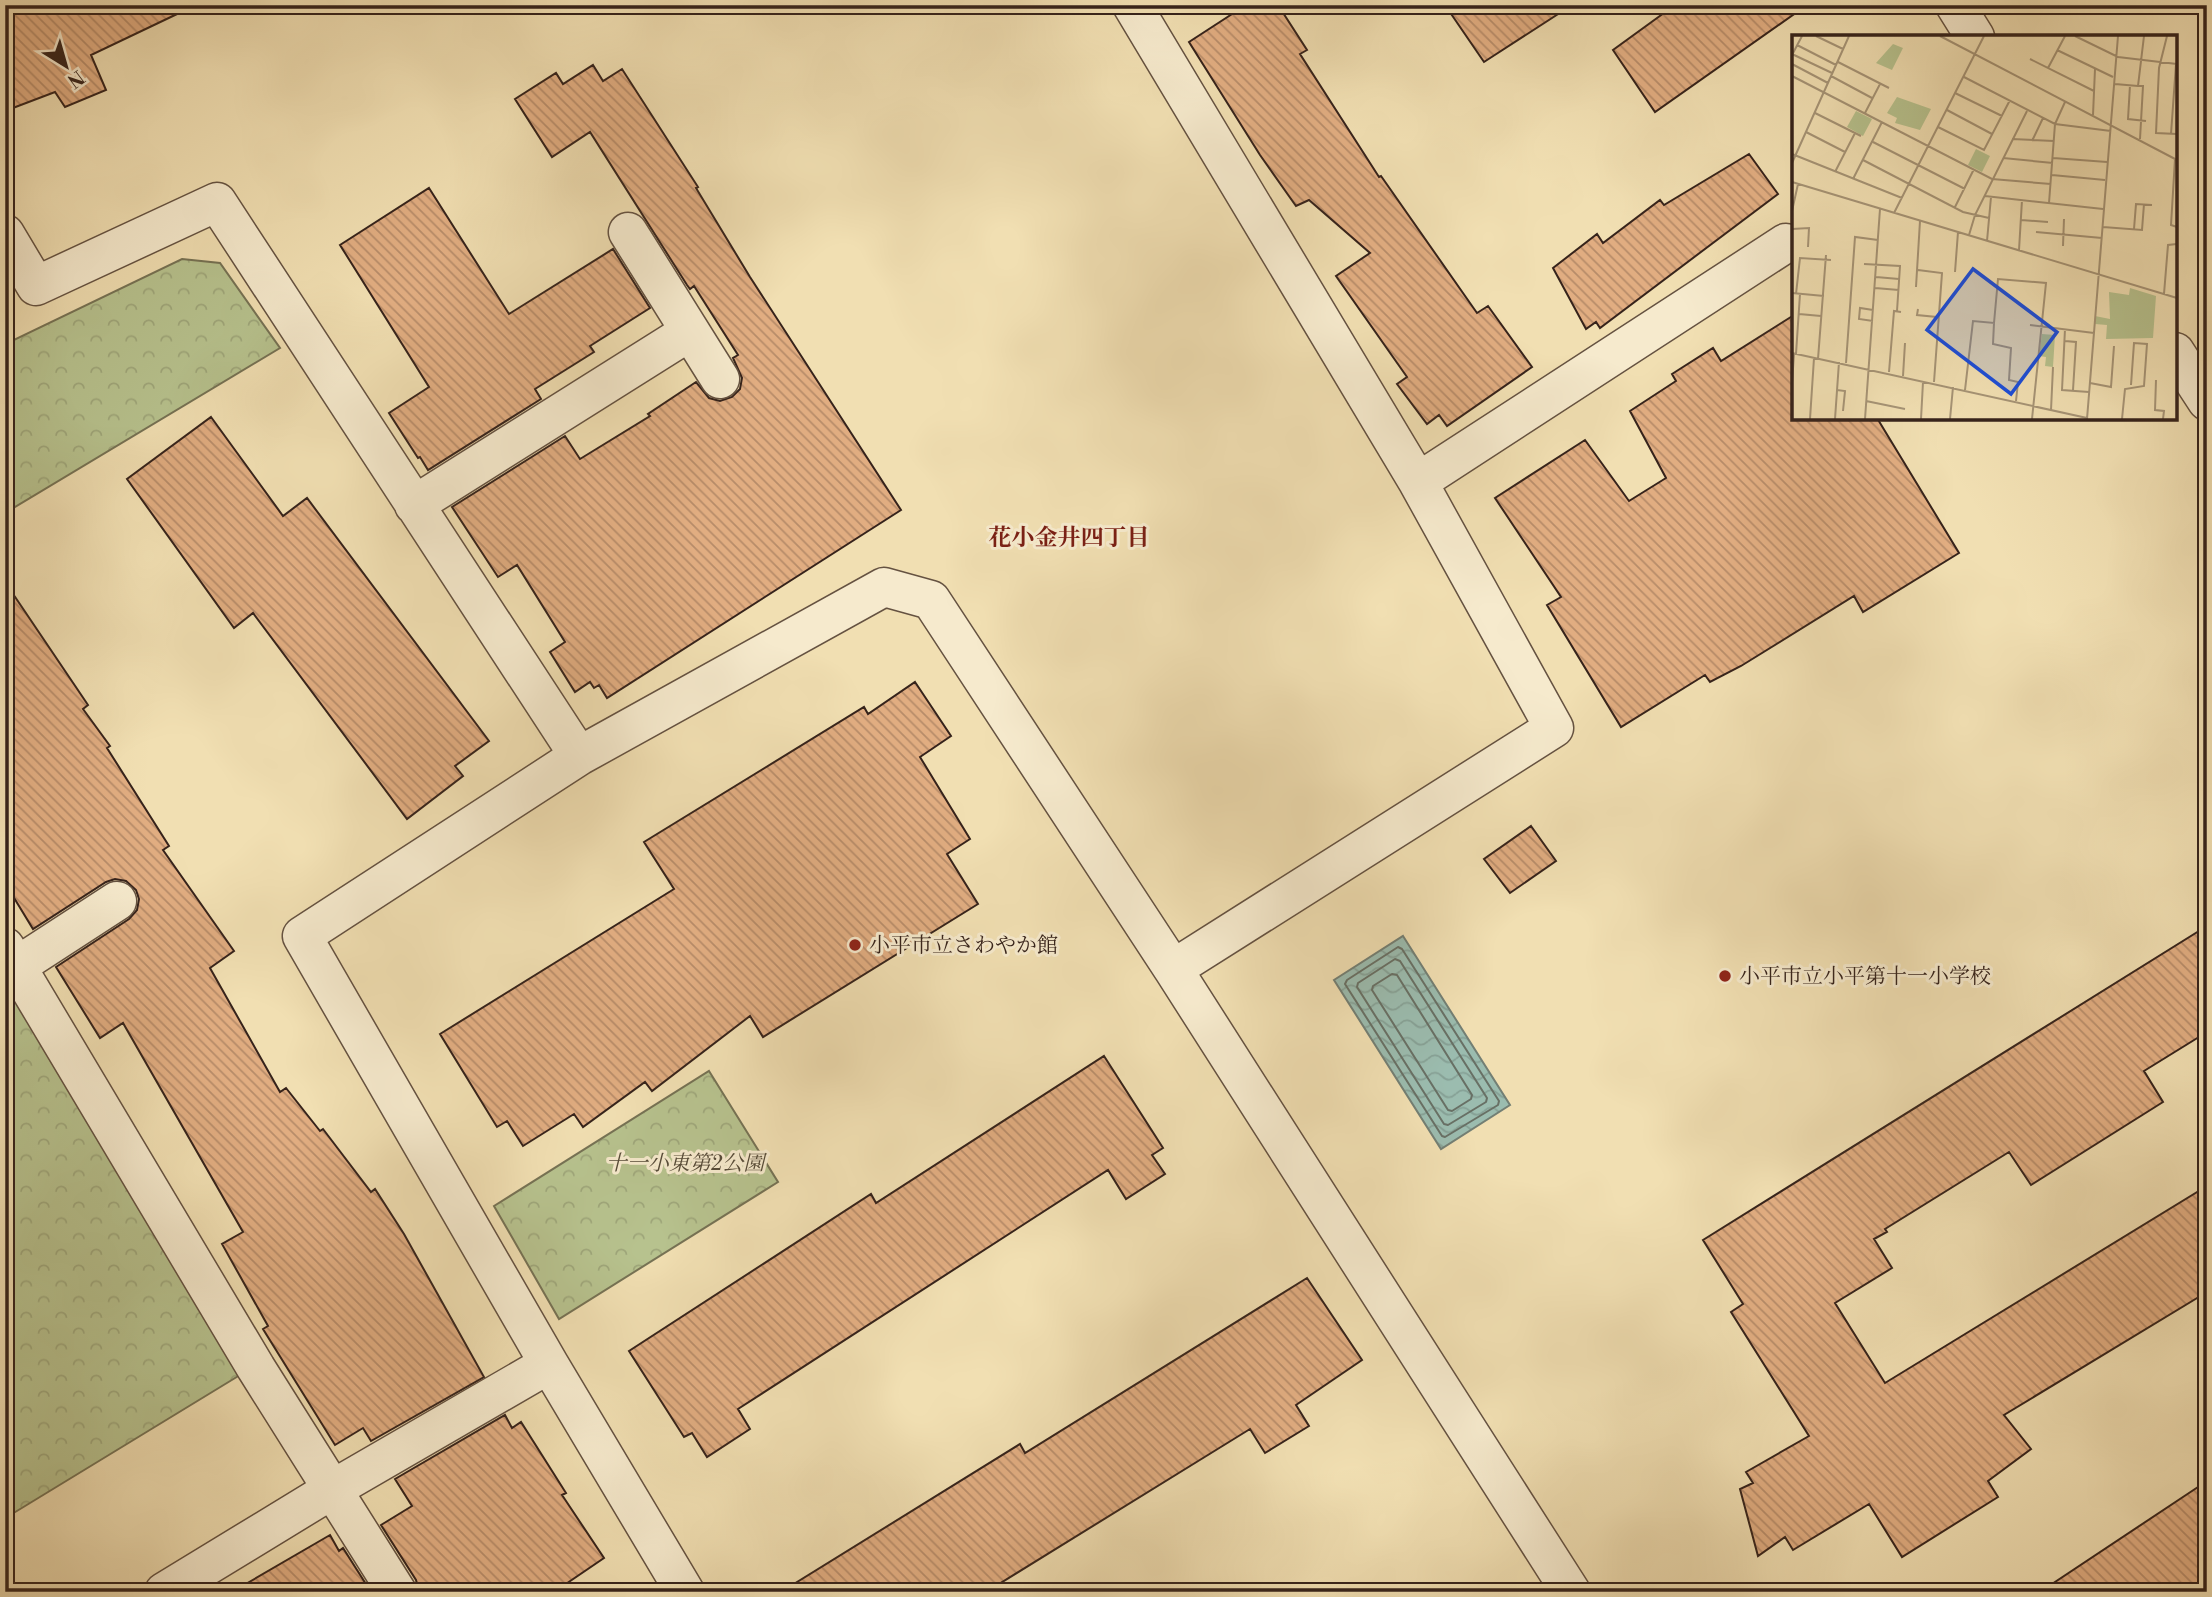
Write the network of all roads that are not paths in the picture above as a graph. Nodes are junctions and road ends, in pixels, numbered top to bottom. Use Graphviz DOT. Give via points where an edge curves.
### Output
graph roads {
  1 [pos="1132,5"];
  2 [pos="1955,5"];
  3 [pos="1974,35"];
  4 [pos="628,232"];
  5 [pos="5,234"];
  6 [pos="1786,243"];
  7 [pos="689,331"];
  8 [pos="2188,355"];
  9 [pos="720,379"];
  10 [pos="2207,401"];
  11 [pos="1418,482"];
  12 [pos="414,505"];
  13 [pos="579,756"];
  14 [pos="117,901"];
  15 [pos="11,957"];
  16 [pos="1173,969"];
  17 [pos="549,1364"];
  18 [pos="333,1489"];
  19 [pos="164,1592"];
  20 [pos="397,1592"];
  21 [pos="685,1592"];
  22 [pos="1571,1592"];
  1 -- 11 [label="street"];
  2 -- 3 [label="street"];
  4 -- 7 [label="street"];
  5 -- 12 [label="street" via="36,286 217,202"];
  6 -- 11 [label="street"];
  7 -- 9 [label="street"];
  7 -- 12 [label="street"];
  8 -- 10 [label="street"];
  11 -- 16 [label="street" via="1554,728"];
  12 -- 13 [label="street"];
  13 -- 16 [label="street" via="884,587 930,600"];
  13 -- 17 [label="street" via="302,936"];
  14 -- 15 [label="street"];
  15 -- 18 [label="street"];
  16 -- 22 [label="street"];
  17 -- 18 [label="street"];
  17 -- 21 [label="street"];
  18 -- 19 [label="street"];
  18 -- 20 [label="street"];
}
